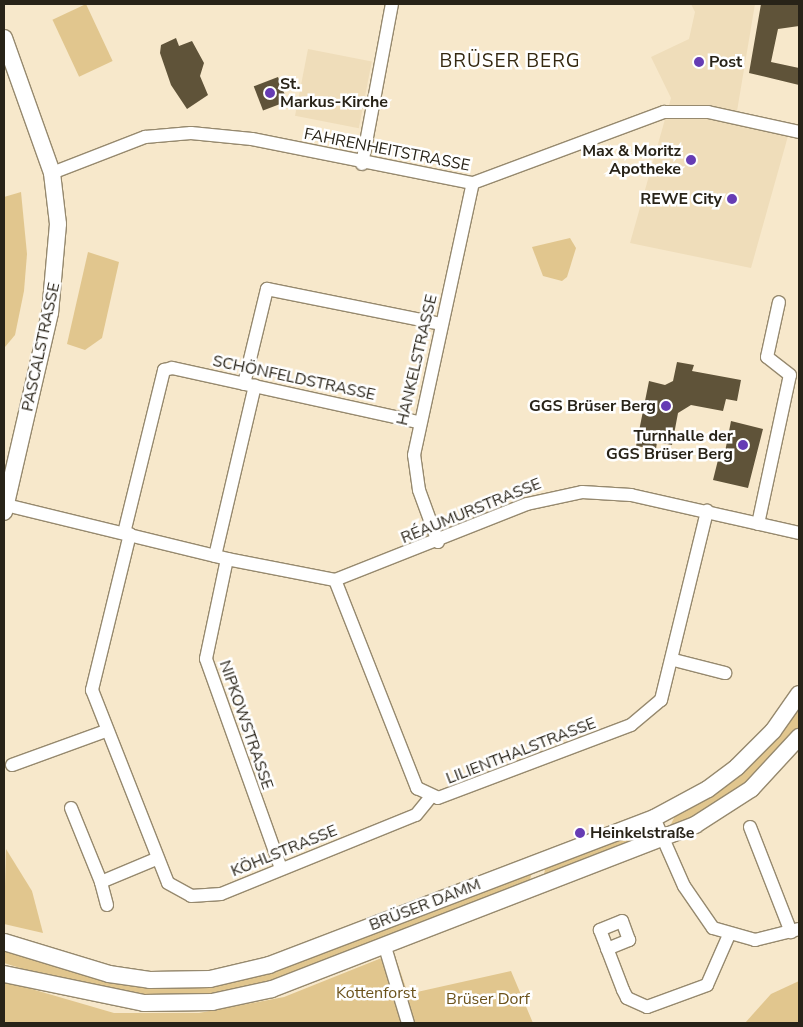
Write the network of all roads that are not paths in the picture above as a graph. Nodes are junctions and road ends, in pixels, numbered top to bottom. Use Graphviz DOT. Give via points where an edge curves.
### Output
graph roads {
  1 [pos="392,4"];
  2 [pos="4,38"];
  3 [pos="799,132"];
  4 [pos="362,164"];
  5 [pos="52,172"];
  6 [pos="473,183"];
  7 [pos="780,302"];
  8 [pos="441,324"];
  9 [pos="249,385"];
  10 [pos="418,422"];
  11 [pos="5,508"];
  12 [pos="707,511"];
  13 [pos="758,524"];
  14 [pos="127,533"];
  15 [pos="799,533"];
  16 [pos="438,542"];
  17 [pos="221,558"];
  18 [pos="335,580"];
  19 [pos="674,660"];
  20 [pos="725,673"];
  21 [pos="799,694"];
  22 [pos="106,731"];
  23 [pos="799,737"];
  24 [pos="12,766"];
  25 [pos="430,798"];
  26 [pos="71,808"];
  27 [pos="654,818"];
  28 [pos="750,827"];
  29 [pos="663,839"];
  30 [pos="156,859"];
  31 [pos="281,870"];
  32 [pos="101,882"];
  33 [pos="107,905"];
  34 [pos="795,931"];
  35 [pos="728,935"];
  36 [pos="4,942"];
  37 [pos="385,947"];
  38 [pos="607,949"];
  39 [pos="4,974"];
  40 [pos="408,1023"];
  1 -- 4 [label="street"];
  2 -- 5 [label="street, PASCALSTRASSE"];
  3 -- 6 [label="street, FAHRENHEITSTRASSE" via="708,112 664,112"];
  4 -- 5 [label="street, FAHRENHEITSTRASSE" via="252,139 191,132 145,137"];
  4 -- 6 [label="street, FAHRENHEITSTRASSE"];
  5 -- 11 [label="street, PASCALSTRASSE" via="57,269"];
  6 -- 8 [label="street, HANKELSTRASSE"];
  7 -- 13 [label="street" via="767,357 790,375"];
  8 -- 9 [label="street" via="268,289"];
  8 -- 10 [label="street, HANKELSTRASSE"];
  9 -- 10 [label="street, SCHÖNFELDSTRASSE"];
  9 -- 14 [label="street, SCHÖNFELDSTRASSE" via="172,368 164,370"];
  9 -- 17 [label="street"];
  10 -- 16 [label="street, HANKELSTRASSE" via="414,455 419,490"];
  11 -- 14 [label="street"];
  12 -- 13 [label="street, RÉAUMURSTRASSE"];
  12 -- 16 [label="street, RÉAUMURSTRASSE" via="632,495 582,492 543,498"];
  12 -- 19 [label="street, LILIENTHALSTRASSE"];
  13 -- 15 [label="street, RÉAUMURSTRASSE"];
  14 -- 17 [label="street"];
  14 -- 22 [label="street, KÖHLSTRASSE" via="92,690"];
  16 -- 18 [label="street, RÉAUMURSTRASSE"];
  17 -- 18 [label="street"];
  17 -- 31 [label="street, NIPKOWSTRASSE" via="206,659"];
  18 -- 25 [label="street, LILIENTHALSTRASSE" via="417,788"];
  19 -- 20 [label="street"];
  19 -- 25 [label="street, LILIENTHALSTRASSE" via="661,700 631,724 446,797"];
  21 -- 27 [label="street, BRÜSER DAMM" via="774,731 737,767 708,789"];
  22 -- 24 [label="street"];
  22 -- 30 [label="street, KÖHLSTRASSE"];
  23 -- 29 [label="street, BRÜSER DAMM" via="751,788 696,825"];
  25 -- 31 [label="street, KÖHLSTRASSE" via="416,815"];
  26 -- 32 [label="street"];
  27 -- 29 [label="street"];
  27 -- 36 [label="street, BRÜSER DAMM" via="269,965 210,979 150,980 109,974"];
  28 -- 34 [label="street"];
  29 -- 35 [label="street" via="696,907 713,928"];
  29 -- 37 [label="street, BRÜSER DAMM"];
  30 -- 31 [label="street, KÖHLSTRASSE" via="168,883 202,898"];
  30 -- 32 [label="street"];
  32 -- 33 [label="street"];
  34 -- 35 [label="street" via="755,940"];
  35 -- 38 [label="street" via="707,985 647,1007 628,998"];
  37 -- 39 [label="street, BRÜSER DAMM" via="272,989 212,1002 144,1003"];
  37 -- 40 [label="street"];
}
